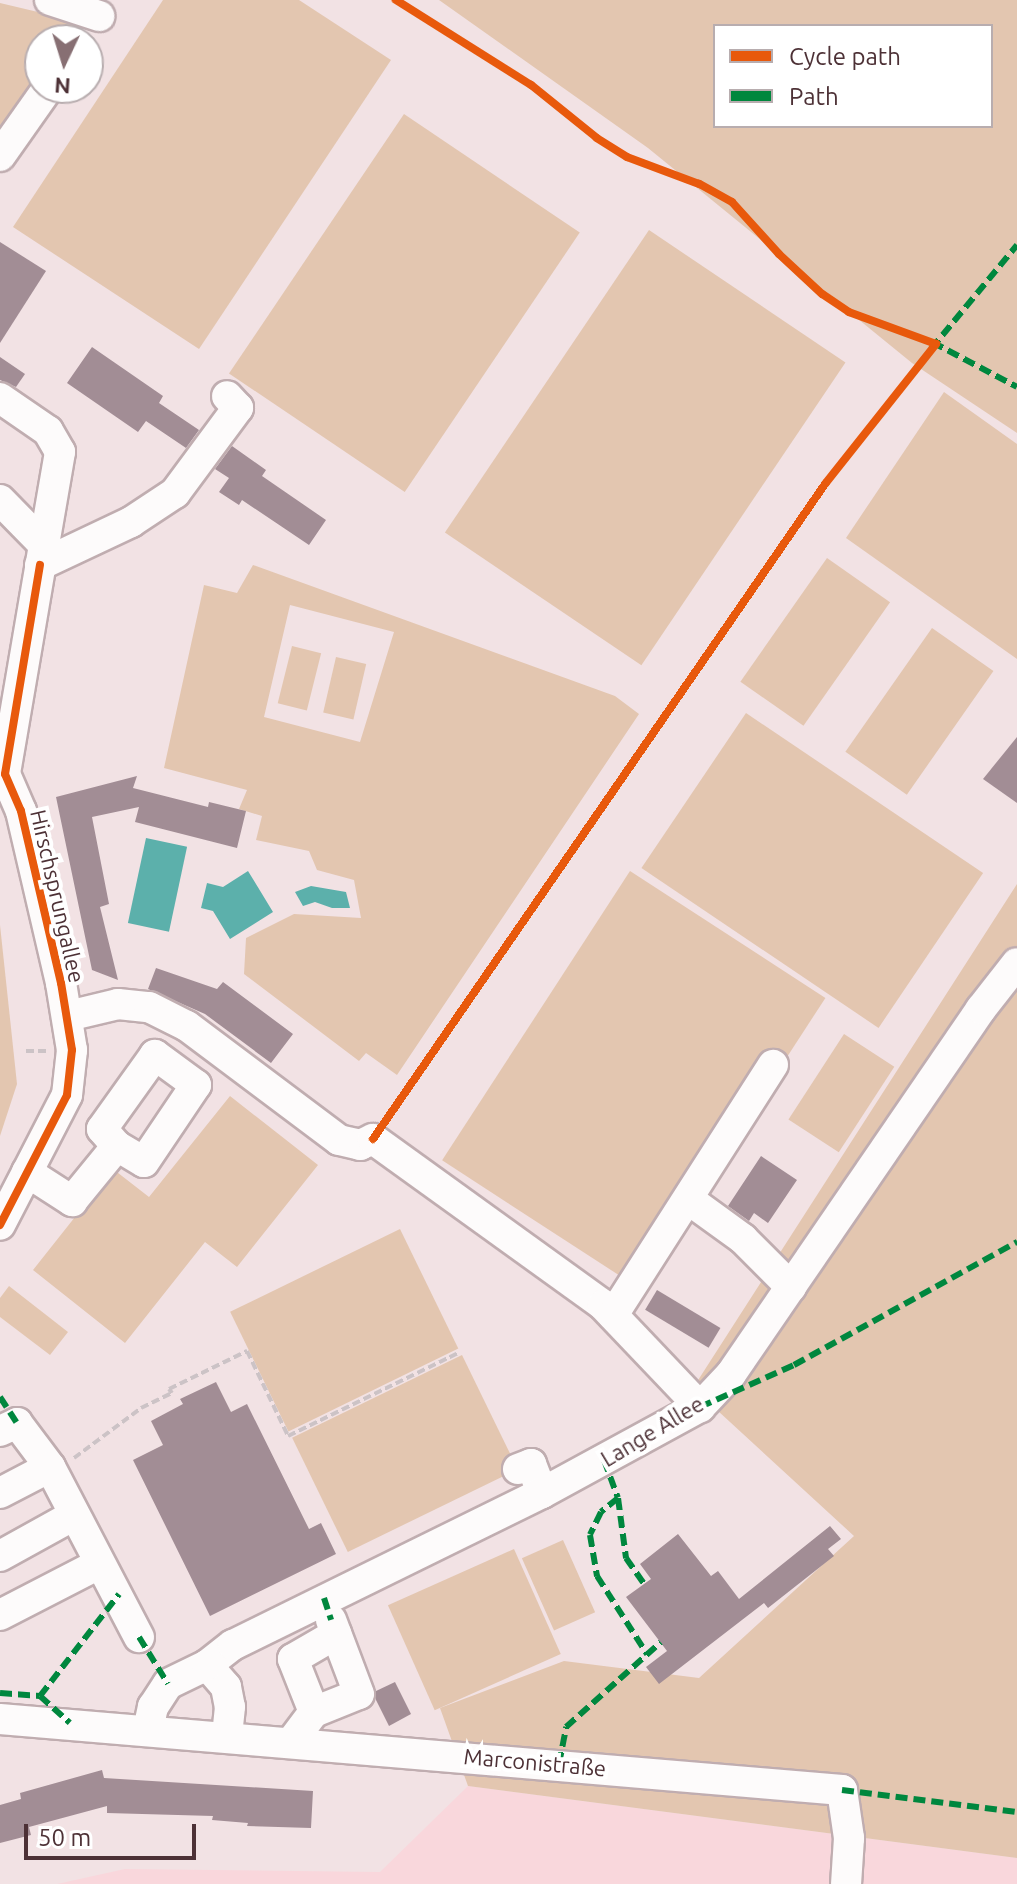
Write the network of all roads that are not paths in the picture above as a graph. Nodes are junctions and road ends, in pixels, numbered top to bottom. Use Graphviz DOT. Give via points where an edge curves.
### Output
graph roads {
  1 [pos="50,0"];
  2 [pos="97,19"];
  3 [pos="37,104"];
  4 [pos="0,156"];
  5 [pos="227,396"];
  6 [pos="0,398"];
  7 [pos="0,500"];
  8 [pos="42,555"];
  9 [pos="2,774"];
  10 [pos="1017,963"];
  11 [pos="68,1016"];
  12 [pos="773,1065"];
  13 [pos="117,1146"];
  14 [pos="27,1172"];
  15 [pos="688,1199"];
  16 [pos="0,1225"];
  17 [pos="791,1287"];
  18 [pos="613,1315"];
  19 [pos="700,1407"];
  20 [pos="0,1431"];
  21 [pos="518,1469"];
  22 [pos="52,1470"];
  23 [pos="0,1493"];
  24 [pos="542,1493"];
  25 [pos="74,1515"];
  26 [pos="0,1556"];
  27 [pos="99,1564"];
  28 [pos="0,1615"];
  29 [pos="139,1637"];
  30 [pos="207,1665"];
  31 [pos="314,1712"];
  32 [pos="0,1719"];
  33 [pos="148,1730"];
  34 [pos="227,1737"];
  35 [pos="292,1741"];
  36 [pos="846,1884"];
  1 -- 2 [label="street"];
  3 -- 4 [label="street"];
  5 -- 8 [label="street" via="238,408 175,493 131,522"];
  6 -- 8 [label="street, Hirschsprungallee" via="48,431 60,452"];
  7 -- 8 [label="street"];
  8 -- 9 [label="street, Hirschsprungallee"];
  9 -- 11 [label="street, Hirschsprungallee" via="21,811"];
  10 -- 17 [label="street, Lange Allee"];
  11 -- 14 [label="street, Hirschsprungallee" via="72,1050 67,1095"];
  11 -- 18 [label="street" via="118,1004 149,1007 187,1026 339,1140 360,1145 373,1139"];
  12 -- 15 [label="street"];
  13 -- 14 [label="street" via="72,1201"];
  14 -- 16 [label="street, Hirschsprungallee"];
  15 -- 17 [label="street" via="743,1239"];
  15 -- 18 [label="street"];
  17 -- 19 [label="street, Lange Allee" via="731,1374"];
  18 -- 19 [label="street"];
  19 -- 24 [label="street, Lange Allee"];
  20 -- 22 [label="street" via="17,1423"];
  21 -- 24 [label="street" via="531,1464"];
  22 -- 23 [label="street"];
  22 -- 25 [label="street"];
  24 -- 30 [label="street, Lange Allee" via="233,1645"];
  25 -- 26 [label="street"];
  25 -- 27 [label="street"];
  27 -- 28 [label="street"];
  27 -- 29 [label="street"];
  30 -- 33 [label="street" via="168,1684 153,1707"];
  30 -- 34 [label="street" via="226,1687"];
  31 -- 31 [label="street" via="293,1659 333,1627 359,1694"];
  31 -- 35 [label="street"];
  32 -- 33 [label="street, Marconistraße"];
  33 -- 34 [label="street, Marconistraße"];
  34 -- 35 [label="street, Marconistraße"];
  35 -- 36 [label="street, Marconistraße" via="842,1790 849,1838"];
}
